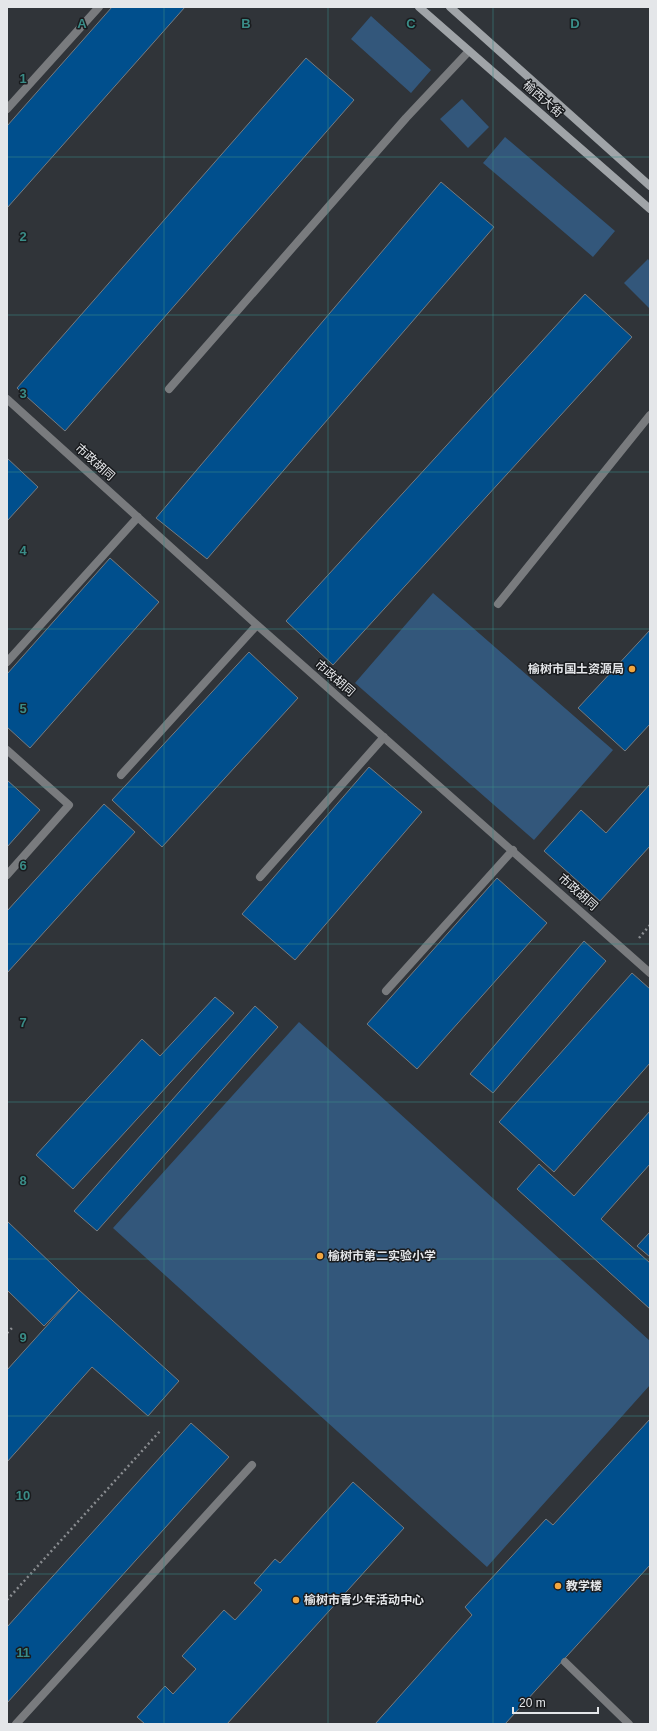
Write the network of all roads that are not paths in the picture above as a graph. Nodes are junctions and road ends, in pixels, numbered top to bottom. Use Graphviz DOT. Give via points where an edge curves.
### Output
graph roads {
  1 [pos="99,7"];
  2 [pos="420,7"];
  3 [pos="450,7"];
  4 [pos="469,50"];
  5 [pos="7,109"];
  6 [pos="650,186"];
  7 [pos="650,209"];
  8 [pos="169,389"];
  9 [pos="10,402"];
  10 [pos="7,412"];
  11 [pos="650,415"];
  12 [pos="138,517"];
  13 [pos="498,604"];
  14 [pos="257,625"];
  15 [pos="7,662"];
  16 [pos="384,737"];
  17 [pos="7,750"];
  18 [pos="121,775"];
  19 [pos="513,850"];
  20 [pos="7,875"];
  21 [pos="260,877"];
  22 [pos="650,972"];
  23 [pos="386,991"];
  24 [pos="252,1465"];
  25 [pos="565,1662"];
  26 [pos="16,1724"];
  27 [pos="629,1724"];
  1 -- 5 [label="street"];
  2 -- 4 [label="main road, 榆西大街"];
  3 -- 6 [label="main road, 榆西大街"];
  4 -- 7 [label="main road, 榆西大街"];
  4 -- 8 [label="street" via="406,118"];
  9 -- 10 [label="street"];
  9 -- 12 [label="street, 市政胡同"];
  11 -- 13 [label="street"];
  12 -- 14 [label="street, 市政胡同"];
  12 -- 15 [label="street"];
  14 -- 16 [label="street, 市政胡同"];
  14 -- 18 [label="street"];
  16 -- 19 [label="street, 市政胡同"];
  16 -- 21 [label="street"];
  17 -- 20 [label="street" via="69,805"];
  19 -- 22 [label="street, 市政胡同"];
  19 -- 23 [label="street"];
  24 -- 26 [label="street"];
  25 -- 27 [label="street"];
}
